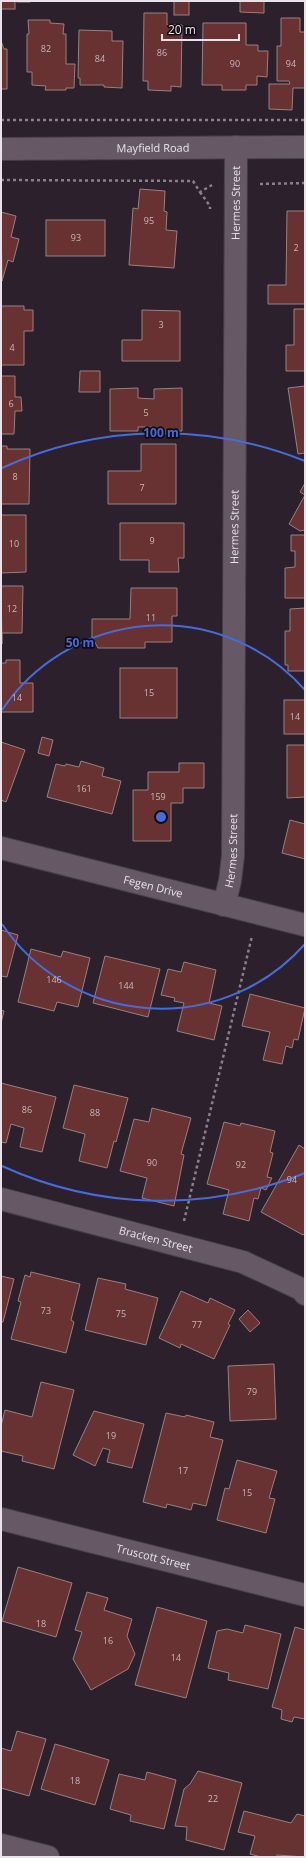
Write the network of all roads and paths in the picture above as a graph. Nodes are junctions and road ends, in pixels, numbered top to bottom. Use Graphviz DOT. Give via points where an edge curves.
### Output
graph roads {
  1 [pos="1,120"];
  2 [pos="305,120"];
  3 [pos="236,147"];
  4 [pos="305,147"];
  5 [pos="1,149"];
  6 [pos="1,180"];
  7 [pos="217,182"];
  8 [pos="252,184"];
  9 [pos="305,184"];
  10 [pos="200,192"];
  11 [pos="210,213"];
  12 [pos="1,848"];
  13 [pos="224,905"];
  14 [pos="305,925"];
  15 [pos="252,933"];
  16 [pos="1,1199"];
  17 [pos="184,1223"];
  18 [pos="305,1294"];
  19 [pos="1,1519"];
  20 [pos="304,1592"];
  21 [pos="1,1846"];
  22 [pos="48,1857"];
  1 -- 2 [label="path"];
  3 -- 4 [label="street, Mayfield Road"];
  3 -- 5 [label="street, Mayfield Road"];
  3 -- 13 [label="street, Hermes Street" via="233,856"];
  6 -- 10 [label="path" via="193,181"];
  7 -- 10 [label="path"];
  8 -- 9 [label="path"];
  10 -- 11 [label="path" via="210,206"];
  12 -- 13 [label="street, Fegen Drive"];
  13 -- 14 [label="street, Fegen Drive"];
  15 -- 17 [label="path"];
  16 -- 18 [label="street, Bracken Street" via="243,1262 301,1288"];
  19 -- 20 [label="street, Truscott Street"];
  21 -- 22 [label="street"];
}
